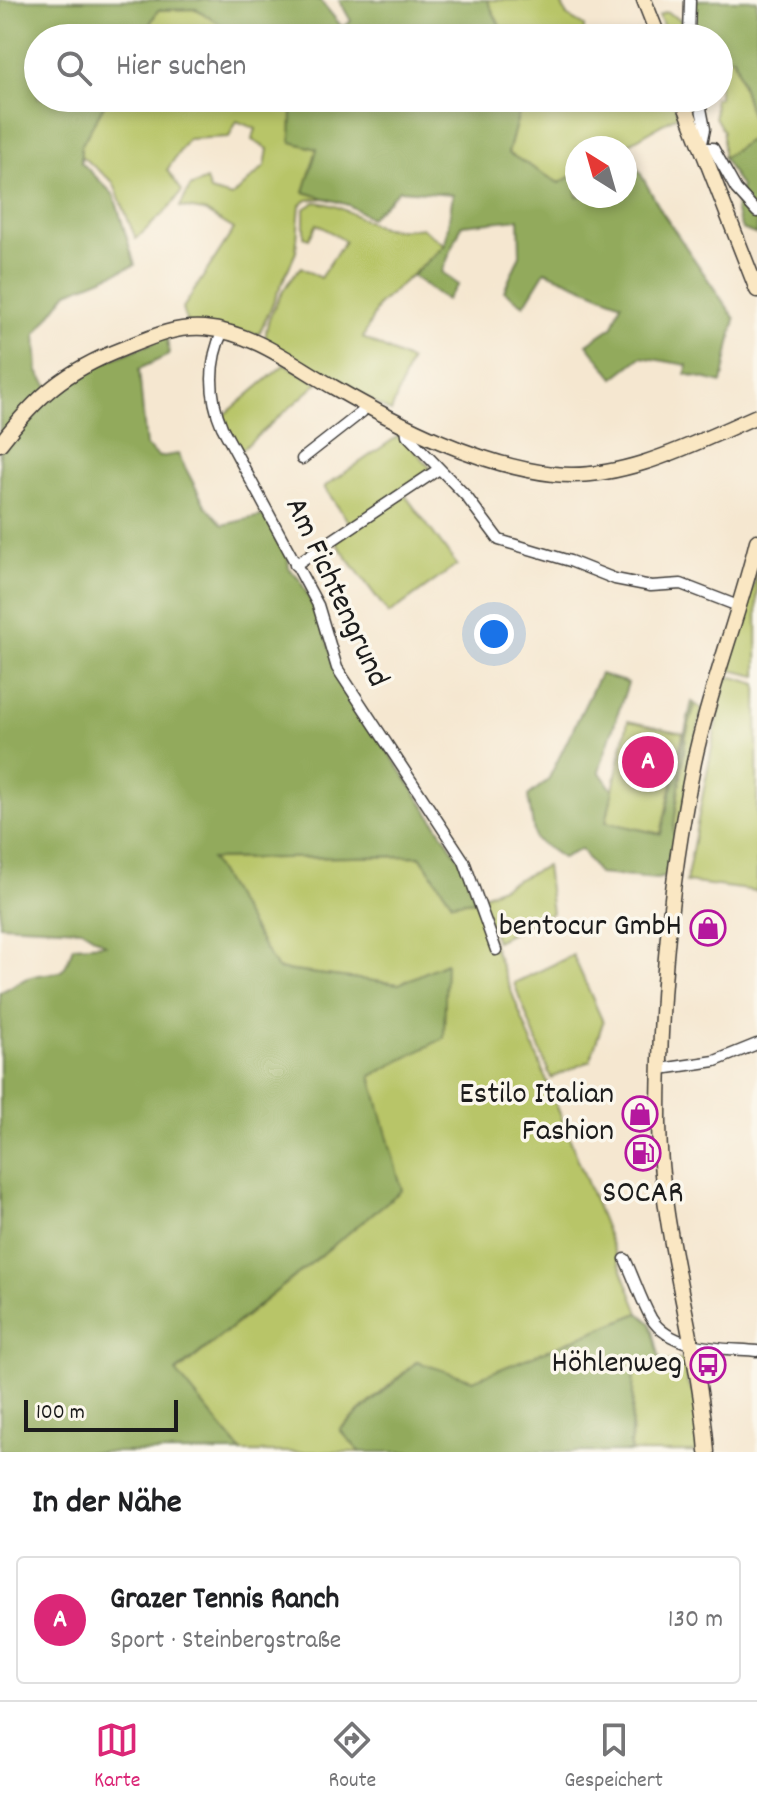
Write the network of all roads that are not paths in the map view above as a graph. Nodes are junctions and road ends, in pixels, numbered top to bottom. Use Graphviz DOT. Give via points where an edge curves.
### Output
graph roads {
  1 [pos="644,0"];
  2 [pos="690,0"];
  3 [pos="653,24"];
  4 [pos="689,24"];
  5 [pos="687,112"];
  6 [pos="702,112"];
  7 [pos="701,148"];
  8 [pos="757,212"];
  9 [pos="757,290"];
  10 [pos="223,331"];
  11 [pos="365,405"];
  12 [pos="757,416"];
  13 [pos="406,427"];
  14 [pos="0,444"];
  15 [pos="302,459"];
  16 [pos="439,469"];
  17 [pos="757,541"];
  18 [pos="295,565"];
  19 [pos="738,606"];
  20 [pos="496,950"];
  21 [pos="757,1044"];
  22 [pos="661,1069"];
  23 [pos="625,1259"];
  24 [pos="693,1345"];
  25 [pos="757,1351"];
  26 [pos="707,1452"];
  1 -- 3 [label="main road"];
  2 -- 4 [label="street"];
  5 -- 7 [label="main road"];
  6 -- 7 [label="street"];
  7 -- 8 [label="street" via="713,148 736,189"];
  7 -- 9 [label="main road"];
  10 -- 11 [label="main road" via="260,343"];
  10 -- 14 [label="main road" via="172,329 92,360 32,403"];
  10 -- 18 [label="street, Am Fichtengrund" via="216,344 211,386 214,409"];
  11 -- 13 [label="main road"];
  11 -- 15 [label="street"];
  12 -- 13 [label="main road" via="658,456 571,475 532,470"];
  13 -- 16 [label="street" via="407,435"];
  16 -- 18 [label="street"];
  16 -- 19 [label="street" via="499,540 615,579 651,586 681,584"];
  17 -- 19 [label="main road"];
  18 -- 20 [label="street, Am Fichtengrund" via="318,605 337,668 354,698 464,861"];
  19 -- 22 [label="main road" via="694,762 674,895"];
  21 -- 22 [label="street" via="715,1061"];
  22 -- 24 [label="main road" via="659,1126"];
  23 -- 24 [label="street" via="653,1321"];
  24 -- 25 [label="street"];
  24 -- 26 [label="main road"];
}
